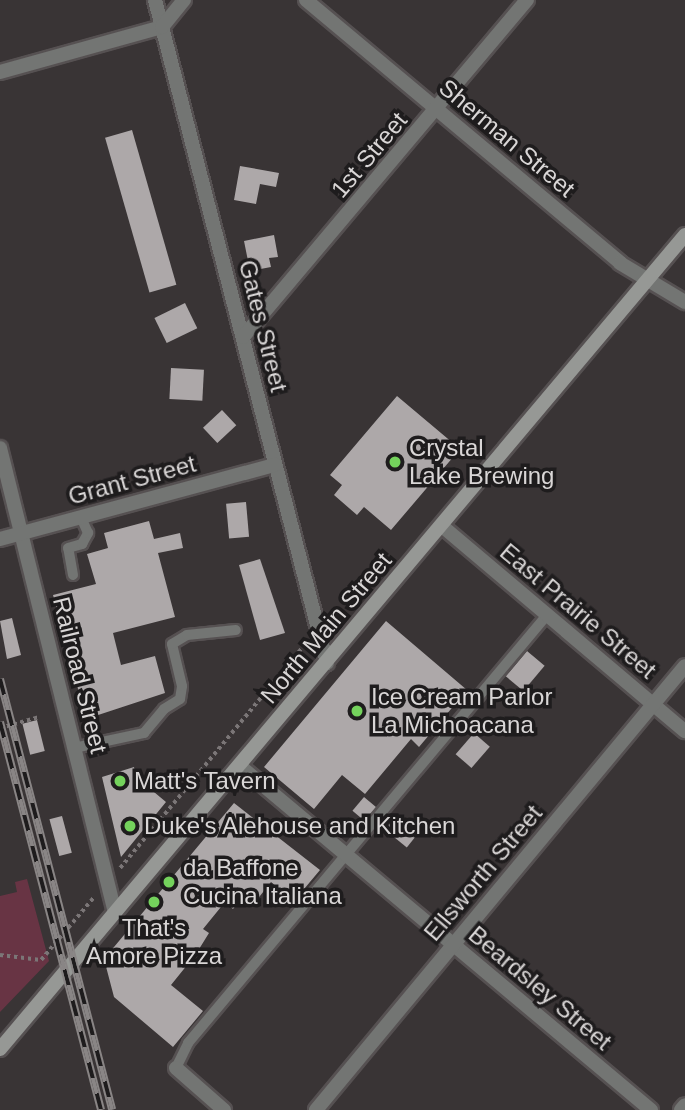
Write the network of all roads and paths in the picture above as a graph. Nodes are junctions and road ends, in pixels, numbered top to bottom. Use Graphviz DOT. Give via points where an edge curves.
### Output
graph roads {
  1 [pos="155,0"];
  2 [pos="184,0"];
  3 [pos="306,0"];
  4 [pos="527,0"];
  5 [pos="162,27"];
  6 [pos="0,72"];
  7 [pos="437,109"];
  8 [pos="685,235"];
  9 [pos="648,279"];
  10 [pos="685,302"];
  11 [pos="243,337"];
  12 [pos="0,448"];
  13 [pos="275,465"];
  14 [pos="81,517"];
  15 [pos="442,526"];
  16 [pos="21,534"];
  17 [pos="0,539"];
  18 [pos="73,575"];
  19 [pos="547,615"];
  20 [pos="236,629"];
  21 [pos="308,641"];
  22 [pos="327,663"];
  23 [pos="685,666"];
  24 [pos="653,704"];
  25 [pos="39,718"];
  26 [pos="0,728"];
  27 [pos="685,731"];
  28 [pos="74,748"];
  29 [pos="240,766"];
  30 [pos="346,856"];
  31 [pos="107,882"];
  32 [pos="115,913"];
  33 [pos="453,945"];
  34 [pos="0,955"];
  35 [pos="0,1049"];
  36 [pos="176,1069"];
  37 [pos="685,1105"];
  38 [pos="224,1110"];
  39 [pos="316,1110"];
  40 [pos="651,1110"];
  41 [pos="681,1110"];
  1 -- 5 [label="street, Gates Street"];
  2 -- 5 [label="street"];
  3 -- 7 [label="street, Sherman Street"];
  4 -- 7 [label="street, 1st Street"];
  5 -- 6 [label="street"];
  5 -- 11 [label="street, Gates Street"];
  7 -- 9 [label="street, Sherman Street" via="620,263"];
  7 -- 11 [label="street, 1st Street"];
  8 -- 9 [label="street, North Main Street"];
  9 -- 10 [label="street, Sherman Street"];
  9 -- 15 [label="street, North Main Street"];
  11 -- 13 [label="street, Gates Street"];
  12 -- 16 [label="street, Railroad Street"];
  13 -- 14 [label="street, Grant Street"];
  13 -- 22 [label="street, Gates Street"];
  14 -- 16 [label="street, Grant Street"];
  14 -- 18 [label="lane" via="88,533 82,544 68,548"];
  15 -- 19 [label="street, East Prairie Street"];
  15 -- 22 [label="street, North Main Street"];
  16 -- 17 [label="street, Grant Street"];
  16 -- 28 [label="street, Railroad Street"];
  19 -- 24 [label="street, East Prairie Street"];
  19 -- 30 [label="lane"];
  20 -- 28 [label="lane" via="187,635 172,644 182,685 180,699 144,733"];
  21 -- 31 [label="path"];
  22 -- 29 [label="street, North Main Street"];
  23 -- 24 [label="street, Ellsworth Street"];
  24 -- 27 [label="street, East Prairie Street"];
  24 -- 33 [label="street, Ellsworth Street"];
  25 -- 26 [label="path"];
  28 -- 31 [label="street, Railroad Street"];
  29 -- 30 [label="street, Beardsley Street"];
  29 -- 32 [label="street, North Main Street"];
  30 -- 33 [label="street, Beardsley Street"];
  30 -- 36 [label="lane" via="188,1043"];
  31 -- 32 [label="street, Railroad Street"];
  31 -- 34 [label="path" via="41,960"];
  32 -- 35 [label="street, North Main Street"];
  33 -- 39 [label="street, Ellsworth Street"];
  33 -- 40 [label="street, Beardsley Street"];
  36 -- 38 [label="street"];
  37 -- 41 [label="street"];
}
